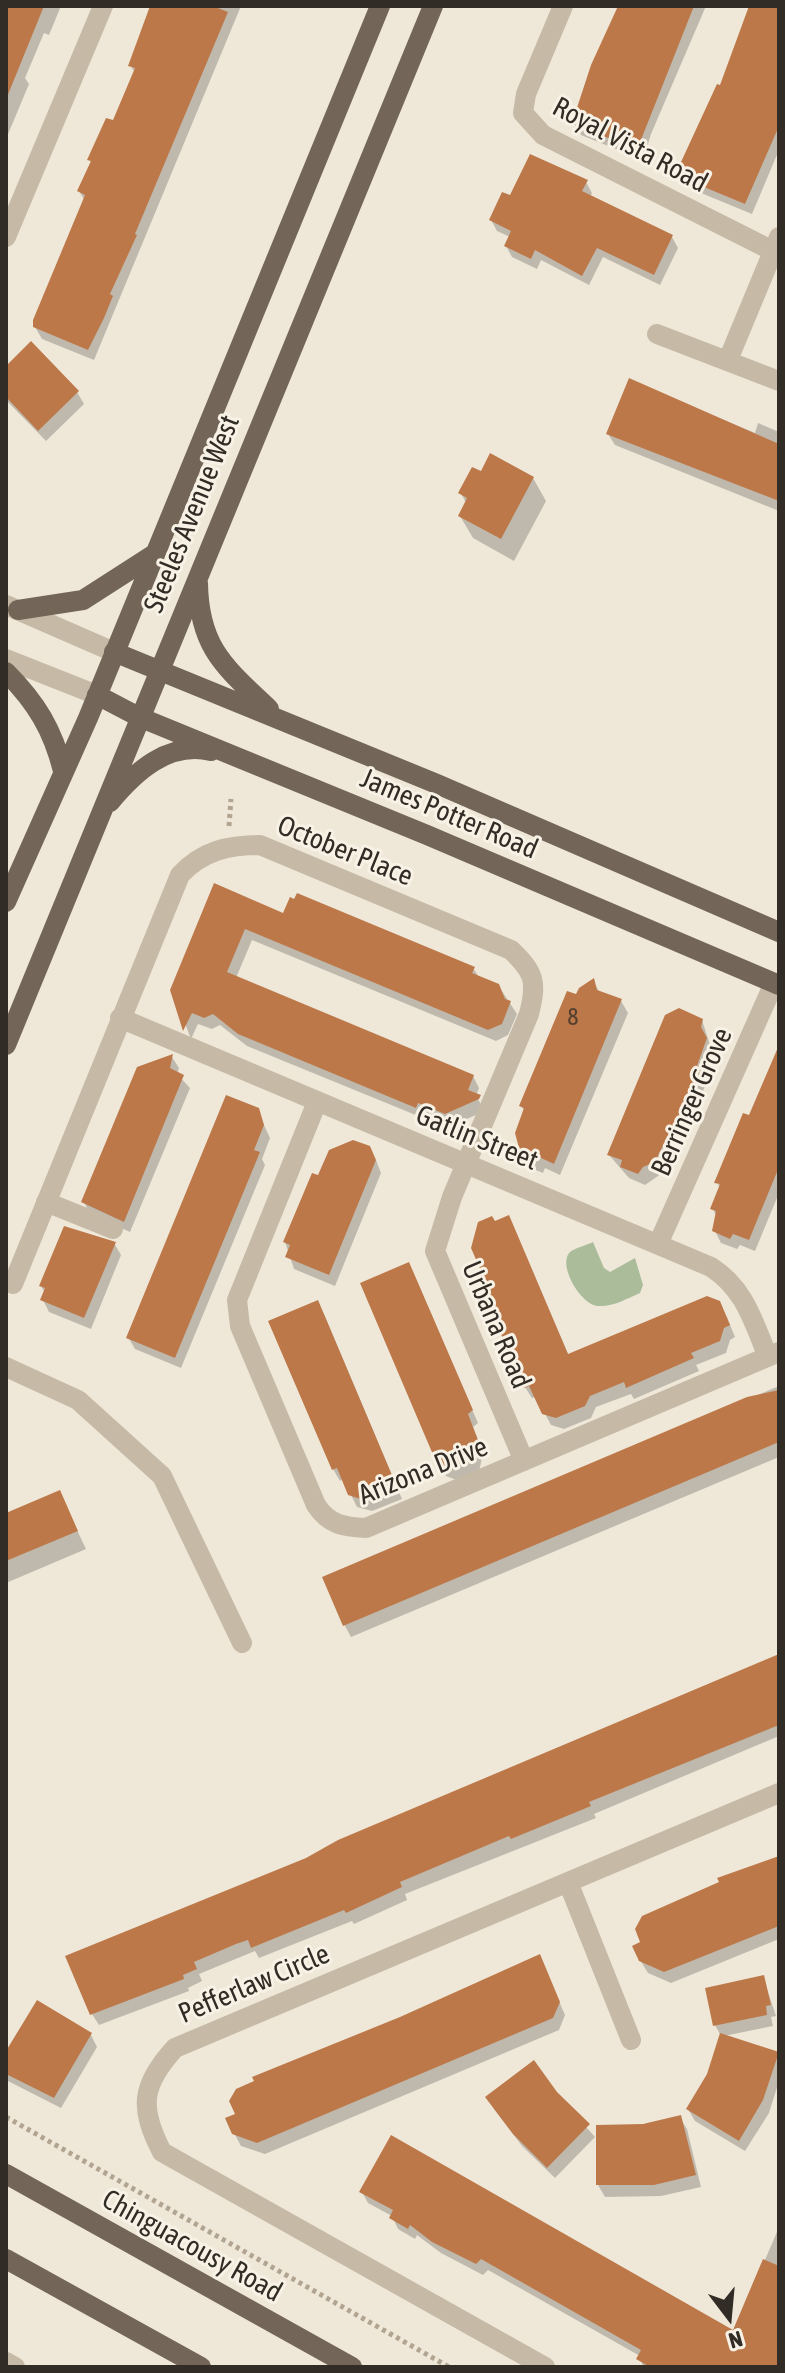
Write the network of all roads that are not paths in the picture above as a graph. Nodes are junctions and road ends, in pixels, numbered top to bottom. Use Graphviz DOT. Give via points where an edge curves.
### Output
graph roads {
  1 [pos="103,6"];
  2 [pos="380,6"];
  3 [pos="433,6"];
  4 [pos="563,6"];
  5 [pos="6,237"];
  6 [pos="776,244"];
  7 [pos="657,334"];
  8 [pos="728,360"];
  9 [pos="779,381"];
  10 [pos="153,555"];
  11 [pos="202,561"];
  12 [pos="12,607"];
  13 [pos="114,652"];
  14 [pos="6,659"];
  15 [pos="159,669"];
  16 [pos="6,672"];
  17 [pos="97,695"];
  18 [pos="139,717"];
  19 [pos="278,717"];
  20 [pos="242,758"];
  21 [pos="63,771"];
  22 [pos="92,832"];
  23 [pos="6,902"];
  24 [pos="779,932"];
  25 [pos="776,984"];
  26 [pos="120,1018"];
  27 [pos="6,1045"];
  28 [pos="317,1102"];
  29 [pos="465,1164"];
  30 [pos="46,1202"];
  31 [pos="113,1229"];
  32 [pos="659,1242"];
  33 [pos="13,1284"];
  34 [pos="773,1355"];
  35 [pos="6,1367"];
  36 [pos="524,1461"];
  37 [pos="242,1643"];
  38 [pos="779,1793"];
  39 [pos="568,1882"];
  40 [pos="631,2040"];
  41 [pos="6,2174"];
  42 [pos="6,2259"];
  43 [pos="6,2362"];
  44 [pos="15,2367"];
  45 [pos="201,2367"];
  46 [pos="352,2367"];
  47 [pos="545,2367"];
  1 -- 5 [label="street"];
  2 -- 10 [label="main road, Steeles Avenue West"];
  3 -- 11 [label="main road, Steeles Avenue West"];
  4 -- 6 [label="street, Royal Vista Road" via="526,94 523,113 530,124 543,135"];
  6 -- 8 [label="street"];
  7 -- 8 [label="street"];
  8 -- 9 [label="street"];
  10 -- 12 [label="main road" via="83,600"];
  10 -- 13 [label="main road, Steeles Avenue West"];
  11 -- 15 [label="main road, Steeles Avenue West"];
  11 -- 19 [label="main road" via="199,612 205,636 226,669"];
  12 -- 13 [label="street"];
  13 -- 15 [label="main road, James Potter Road"];
  13 -- 17 [label="main road, Steeles Avenue West"];
  14 -- 17 [label="street"];
  15 -- 18 [label="main road, Steeles Avenue West"];
  15 -- 19 [label="main road, James Potter Road"];
  16 -- 21 [label="main road" via="41,711 55,737"];
  17 -- 18 [label="main road, James Potter Road"];
  17 -- 21 [label="main road, Steeles Avenue West"];
  18 -- 20 [label="main road, James Potter Road"];
  18 -- 22 [label="main road, Steeles Avenue West"];
  19 -- 24 [label="main road, James Potter Road"];
  20 -- 22 [label="main road" via="201,749 157,759 132,776"];
  20 -- 25 [label="main road, James Potter Road"];
  21 -- 23 [label="main road, Steeles Avenue West"];
  22 -- 27 [label="main road, Steeles Avenue West"];
  25 -- 32 [label="street, Berringer Grove"];
  26 -- 28 [label="street, Gatlin Street"];
  26 -- 29 [label="street, October Place" via="180,875 191,864 232,845 260,845 511,950 528,967 535,989"];
  26 -- 30 [label="street, October Place"];
  28 -- 29 [label="street, Gatlin Street"];
  28 -- 36 [label="street, Arizona Drive" via="237,1300 240,1326 316,1505 341,1527 366,1528"];
  29 -- 32 [label="street, Gatlin Street"];
  29 -- 36 [label="street, Urbana Road" via="435,1251"];
  30 -- 31 [label="street"];
  30 -- 33 [label="street, October Place"];
  32 -- 34 [label="street, Gatlin Street" via="729,1278 743,1294"];
  34 -- 36 [label="street, Arizona Drive"];
  35 -- 37 [label="street" via="78,1400 162,1476"];
  38 -- 39 [label="street, Pefferlaw Circle"];
  39 -- 40 [label="street"];
  39 -- 47 [label="street, Pefferlaw Circle" via="175,2048 155,2070 145,2101 149,2127 162,2152"];
  41 -- 46 [label="main road, Chinguacousy Road"];
  42 -- 45 [label="main road"];
  43 -- 44 [label="street"];
}
